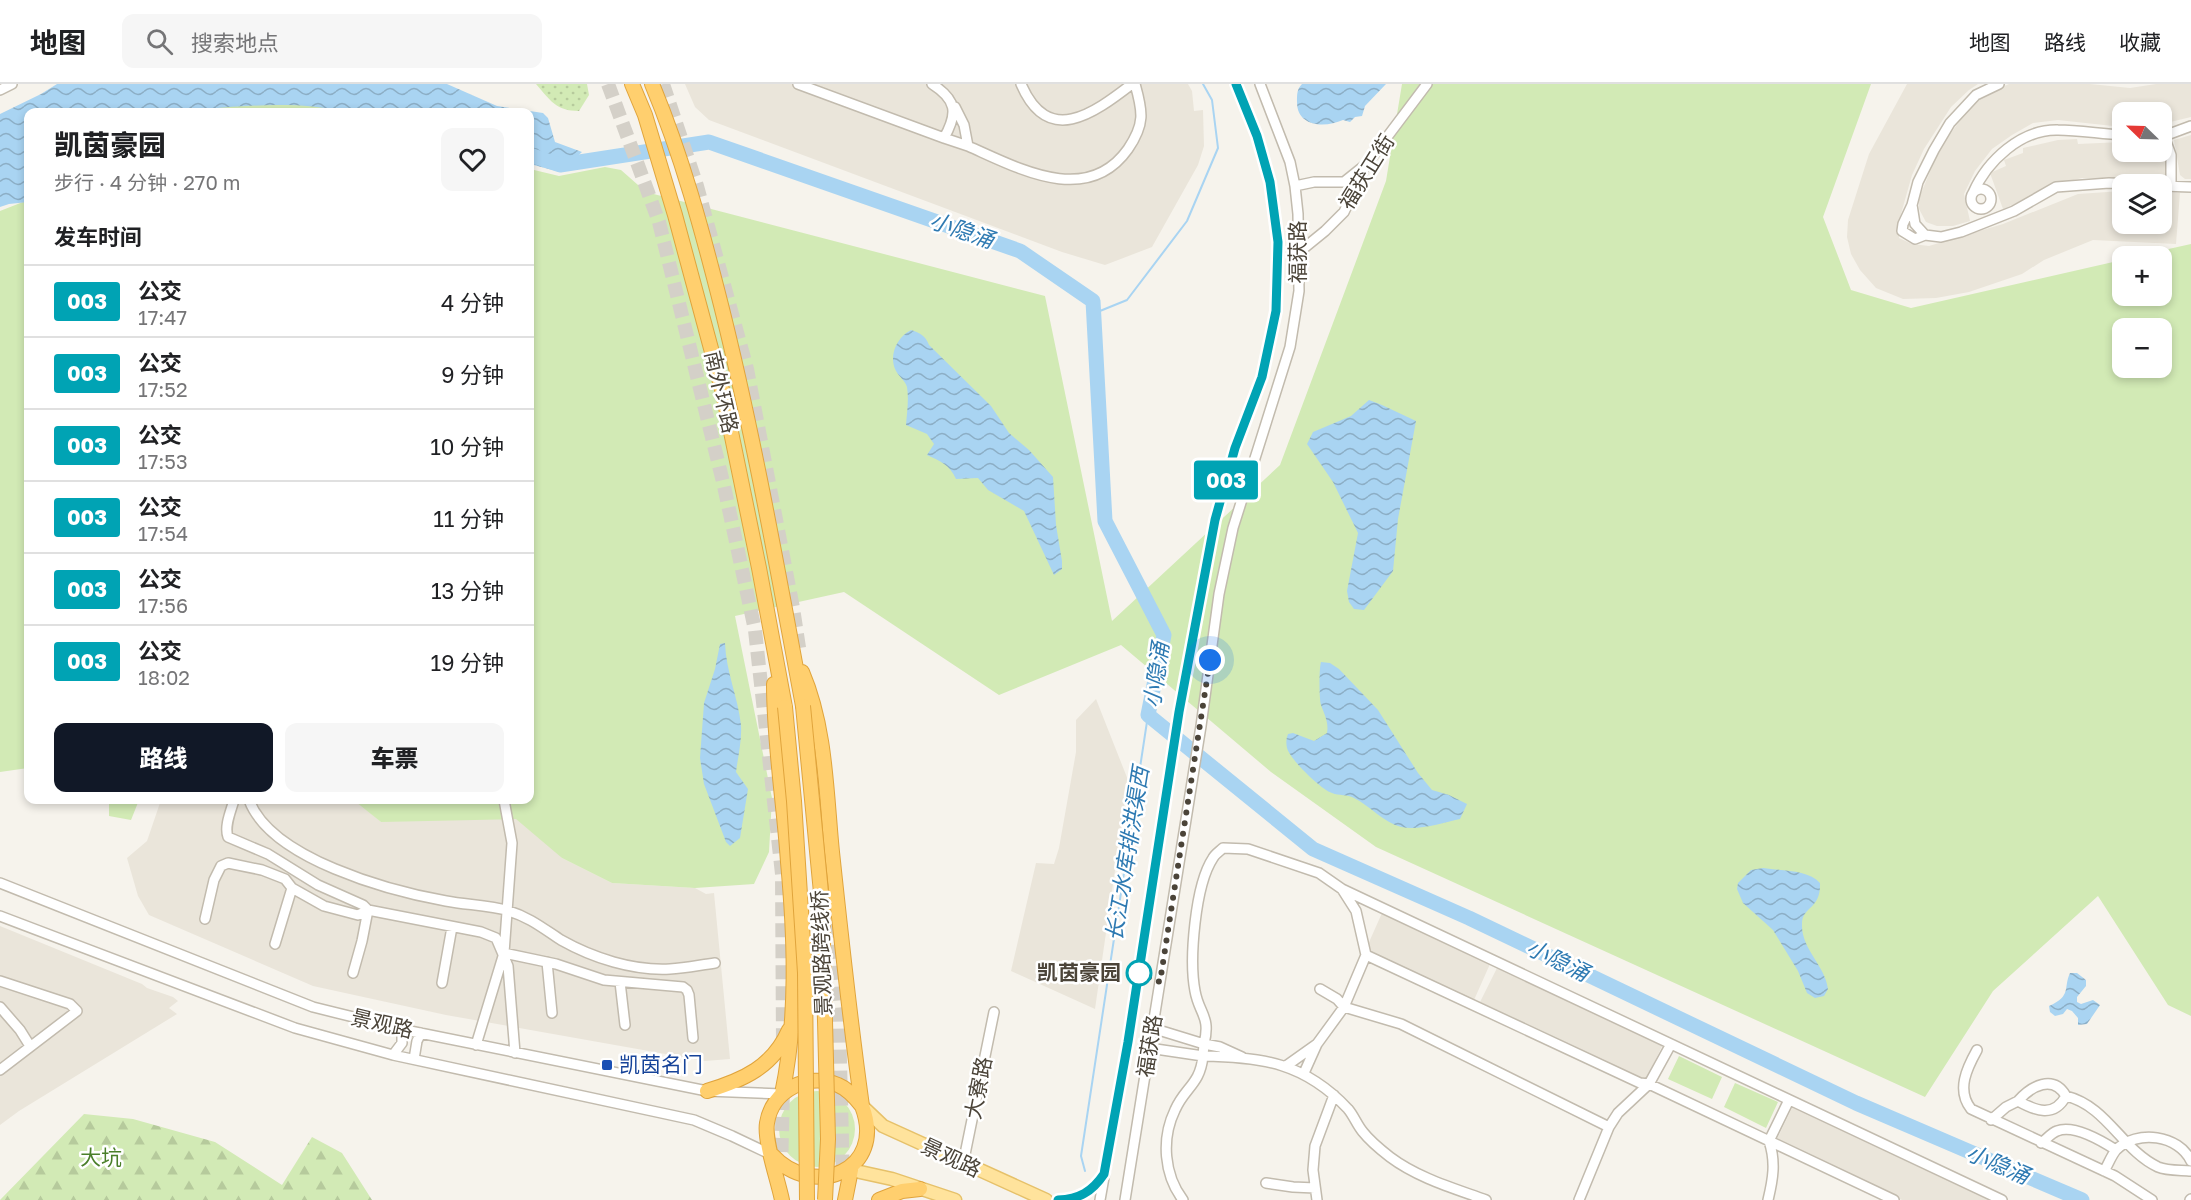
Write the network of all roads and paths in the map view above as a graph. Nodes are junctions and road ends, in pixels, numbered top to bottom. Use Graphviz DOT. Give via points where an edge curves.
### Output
graph roads {
  1 [pos="12,84"];
  2 [pos="632,84"];
  3 [pos="652,84"];
  4 [pos="798,84"];
  5 [pos="932,84"];
  6 [pos="1021,84"];
  7 [pos="1134,84"];
  8 [pos="1236,84"];
  9 [pos="1260,84"];
  10 [pos="1427,84"];
  11 [pos="1999,84"];
  12 [pos="0,90"];
  13 [pos="952,102"];
  14 [pos="2191,126"];
  15 [pos="2172,133"];
  16 [pos="2112,134"];
  17 [pos="944,138"];
  18 [pos="968,146"];
  19 [pos="1366,165"];
  20 [pos="1988,169"];
  21 [pos="2112,183"];
  22 [pos="1295,186"];
  23 [pos="2172,186"];
  24 [pos="2191,187"];
  25 [pos="1986,191"];
  26 [pos="1973,193"];
  27 [pos="1912,205"];
  28 [pos="1925,235"];
  29 [pos="1299,253"];
  30 [pos="792,647"];
  31 [pos="774,648"];
  32 [pos="803,706"];
  33 [pos="785,707"];
  34 [pos="233,804"];
  35 [pos="251,804"];
  36 [pos="505,804"];
  37 [pos="0,884"];
  38 [pos="292,888"];
  39 [pos="1342,889"];
  40 [pos="368,910"];
  41 [pos="508,910"];
  42 [pos="0,916"];
  43 [pos="205,919"];
  44 [pos="452,927"];
  45 [pos="275,944"];
  46 [pos="504,953"];
  47 [pos="1366,955"];
  48 [pos="547,962"];
  49 [pos="715,963"];
  50 [pos="353,973"];
  51 [pos="0,981"];
  52 [pos="620,982"];
  53 [pos="442,983"];
  54 [pos="1320,989"];
  55 [pos="0,1007"];
  56 [pos="1344,1007"];
  57 [pos="994,1012"];
  58 [pos="552,1013"];
  59 [pos="792,1023"];
  60 [pos="625,1025"];
  61 [pos="1152,1028"];
  62 [pos="402,1029"];
  63 [pos="421,1033"];
  64 [pos="693,1038"];
  65 [pos="1204,1044"];
  66 [pos="1317,1044"];
  67 [pos="1671,1044"];
  68 [pos="476,1045"];
  69 [pos="30,1046"];
  70 [pos="1149,1048"];
  71 [pos="1977,1050"];
  72 [pos="515,1053"];
  73 [pos="393,1055"];
  74 [pos="1203,1056"];
  75 [pos="1242,1057"];
  76 [pos="414,1059"];
  77 [pos="1286,1066"];
  78 [pos="0,1070"];
  79 [pos="1304,1073"];
  80 [pos="1649,1084"];
  81 [pos="707,1091"];
  82 [pos="782,1094"];
  83 [pos="1334,1095"];
  84 [pos="2066,1096"];
  85 [pos="1789,1100"];
  86 [pos="2018,1101"];
  87 [pos="862,1106"];
  88 [pos="1991,1120"];
  89 [pos="1609,1127"];
  90 [pos="1769,1141"];
  91 [pos="2127,1142"];
  92 [pos="2041,1143"];
  93 [pos="2116,1150"];
  94 [pos="772,1155"];
  95 [pos="2191,1161"];
  96 [pos="963,1164"];
  97 [pos="851,1170"];
  98 [pos="2191,1170"];
  99 [pos="2104,1171"];
  100 [pos="1104,1174"];
  101 [pos="1266,1184"];
  102 [pos="1315,1188"];
  103 [pos="920,1189"];
  104 [pos="782,1200"];
  105 [pos="807,1200"];
  106 [pos="825,1200"];
  107 [pos="845,1200"];
  108 [pos="879,1200"];
  109 [pos="955,1200"];
  110 [pos="1046,1200"];
  111 [pos="1057,1200"];
  112 [pos="1100,1200"];
  113 [pos="1125,1200"];
  114 [pos="1183,1200"];
  115 [pos="1317,1200"];
  116 [pos="1486,1200"];
  117 [pos="1579,1200"];
  118 [pos="1768,1200"];
  119 [pos="1894,1200"];
  120 [pos="2002,1200"];
  121 [pos="2152,1200"];
  1 -- 12 [label="street"];
  2 -- 31 [label="highway, 南外环路" via="675,215 723,393"];
  3 -- 30 [label="highway, 南外环路" via="698,211 744,395"];
  4 -- 17 [label="street"];
  5 -- 13 [label="street"];
  6 -- 7 [label="street" via="1038,111 1052,119 1068,120 1091,112"];
  7 -- 18 [label="street" via="1142,109 1141,124 1122,158 1103,174 1062,180 1039,175"];
  8 -- 100 [label="street, 福获路" via="1270,182 1278,242 1276,311 1262,377 1235,448 1215,520 1179,712"];
  9 -- 22 [label="street, 福获路" via="1290,162"];
  10 -- 19 [label="street, 福获正街"];
  11 -- 27 [label="street" via="1976,95 1950,123 1918,182"];
  13 -- 17 [label="street" via="952,124"];
  13 -- 18 [label="street" via="964,125"];
  14 -- 15 [label="street"];
  16 -- 20 [label="street" via="2056,130 2033,135 2013,144"];
  17 -- 18 [label="street"];
  19 -- 22 [label="street" via="1344,182"];
  19 -- 29 [label="street, 福获正街" via="1344,212"];
  20 -- 25 [label="street" via="1984,178"];
  20 -- 26 [label="street"];
  21 -- 28 [label="street" via="2056,187 2014,211 1961,232 1941,237"];
  22 -- 29 [label="street, 福获路"];
  23 -- 24 [label="street"];
  25 -- 26 [label="street"];
  25 -- 26 [label="street" via="1990,203 1983,209 1972,203"];
  27 -- 28 [label="street" via="1915,224"];
  27 -- 28 [label="street" via="1902,231 1915,239"];
  29 -- 61 [label="street, 福获路" via="1299,291 1290,347 1233,528 1219,594"];
  30 -- 32 [label="highway, 南外环路"];
  30 -- 87 [label="highway" via="812,695 821,744"];
  31 -- 33 [label="highway, 南外环路"];
  31 -- 59 [label="highway" via="774,727 789,863"];
  32 -- 106 [label="highway, 景观路跨线桥, bridge" via="822,903 828,1139"];
  33 -- 105 [label="highway, 景观路跨线桥, bridge" via="805,973"];
  34 -- 40 [label="street" via="228,837 268,854"];
  35 -- 41 [label="street" via="281,839 315,860 375,885 446,902"];
  36 -- 41 [label="street" via="512,843"];
  37 -- 62 [label="street, 景观路" via="313,1007"];
  38 -- 40 [label="street" via="324,906 347,913 362,914"];
  38 -- 43 [label="street" via="285,879 262,870 228,863 221,866 214,880"];
  38 -- 45 [label="street"];
  39 -- 47 [label="street" via="1356,911"];
  39 -- 65 [label="street" via="1319,873 1248,849 1223,848 1213,858 1202,885 1192,969 1195,994 1205,1015"];
  39 -- 67 [label="street"];
  40 -- 44 [label="street"];
  40 -- 50 [label="street"];
  41 -- 46 [label="street"];
  41 -- 49 [label="street" via="606,960 669,969"];
  42 -- 73 [label="street" via="295,1029"];
  44 -- 46 [label="street" via="491,935"];
  44 -- 53 [label="street"];
  46 -- 48 [label="street"];
  46 -- 68 [label="street"];
  46 -- 72 [label="street"];
  47 -- 56 [label="street"];
  47 -- 80 [label="street"];
  48 -- 52 [label="street"];
  48 -- 58 [label="street"];
  51 -- 69 [label="street" via="70,1004 77,1011"];
  52 -- 60 [label="street"];
  52 -- 64 [label="street" via="687,990"];
  54 -- 56 [label="street"];
  55 -- 69 [label="street"];
  56 -- 66 [label="street"];
  56 -- 89 [label="street" via="1401,1024"];
  57 -- 96 [label="street, 大寮路"];
  59 -- 81 [label="highway" via="783,1043 763,1066 737,1082"];
  59 -- 82 [label="highway"];
  61 -- 65 [label="street"];
  61 -- 70 [label="street, 福获路"];
  62 -- 63 [label="street, 景观路"];
  62 -- 73 [label="street" via="402,1043"];
  63 -- 68 [label="street, 景观路"];
  63 -- 76 [label="street"];
  65 -- 74 [label="street"];
  65 -- 75 [label="street"];
  66 -- 77 [label="street"];
  66 -- 79 [label="street"];
  67 -- 80 [label="street"];
  67 -- 85 [label="street"];
  68 -- 72 [label="street, 景观路"];
  69 -- 78 [label="street"];
  70 -- 74 [label="street"];
  70 -- 113 [label="street, 福获路"];
  71 -- 88 [label="street" via="1963,1083 1966,1103"];
  72 -- 81 [label="street, 景观路"];
  73 -- 76 [label="street"];
  74 -- 75 [label="street"];
  74 -- 114 [label="street" via="1196,1082 1175,1109 1166,1146 1172,1183"];
  75 -- 77 [label="street"];
  76 -- 94 [label="street" via="694,1120"];
  77 -- 79 [label="street"];
  79 -- 83 [label="street"];
  80 -- 89 [label="street"];
  80 -- 90 [label="street"];
  81 -- 82 [label="street, 景观路"];
  82 -- 87 [label="highway" via="809,1081 825,1081 846,1089"];
  82 -- 94 [label="highway" via="767,1123"];
  83 -- 102 [label="street" via="1315,1146"];
  83 -- 116 [label="street" via="1363,1132 1391,1157 1430,1180"];
  84 -- 86 [label="street" via="2061,1105 2049,1110 2038,1110"];
  84 -- 86 [label="street" via="2062,1089 2042,1084 2032,1087"];
  84 -- 91 [label="street" via="2092,1108"];
  85 -- 90 [label="street"];
  85 -- 120 [label="street"];
  86 -- 88 [label="street"];
  87 -- 96 [label="main road, 景观路" via="883,1126"];
  87 -- 97 [label="highway" via="867,1119 866,1146"];
  88 -- 92 [label="street"];
  89 -- 117 [label="street"];
  90 -- 118 [label="street" via="1774,1156"];
  90 -- 119 [label="street"];
  91 -- 93 [label="street"];
  91 -- 95 [label="street" via="2156,1137 2187,1152"];
  91 -- 98 [label="street" via="2161,1168"];
  92 -- 93 [label="street" via="2057,1131 2076,1130"];
  92 -- 99 [label="street"];
  93 -- 99 [label="street"];
  94 -- 97 [label="highway" via="781,1168 808,1182 838,1178"];
  94 -- 104 [label="highway"];
  96 -- 110 [label="main road, 景观路"];
  97 -- 103 [label="main road, 景观路"];
  97 -- 107 [label="highway"];
  99 -- 121 [label="street"];
  100 -- 111 [label="street" via="1090,1191"];
  100 -- 112 [label="street, 福获路"];
  101 -- 102 [label="street"];
  102 -- 115 [label="street"];
  103 -- 108 [label="highway"];
  103 -- 109 [label="main road, 景观路"];
}
